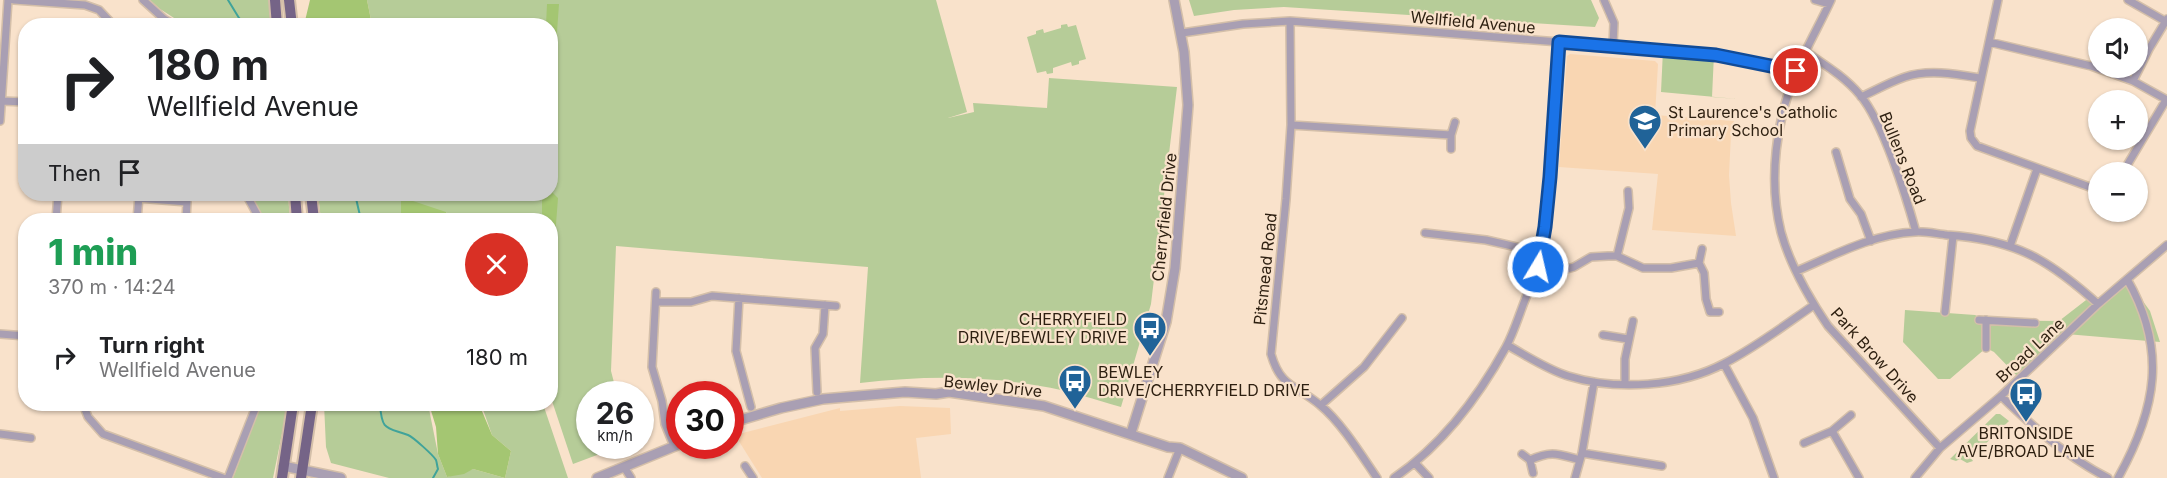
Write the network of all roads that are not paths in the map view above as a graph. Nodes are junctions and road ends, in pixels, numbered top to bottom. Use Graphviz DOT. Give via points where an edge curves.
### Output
graph roads {
  1 [pos="8,0"];
  2 [pos="14,0"];
  3 [pos="143,0"];
  4 [pos="275,0"];
  5 [pos="289,0"];
  6 [pos="1174,0"];
  7 [pos="1604,0"];
  8 [pos="1815,0"];
  9 [pos="1998,0"];
  10 [pos="2128,0"];
  11 [pos="1830,2"];
  12 [pos="86,3"];
  13 [pos="106,18"];
  14 [pos="163,18"];
  15 [pos="276,18"];
  16 [pos="291,18"];
  17 [pos="2166,20"];
  18 [pos="1290,21"];
  19 [pos="1182,33"];
  20 [pos="1559,42"];
  21 [pos="1989,42"];
  22 [pos="1613,45"];
  23 [pos="1806,52"];
  24 [pos="2,53"];
  25 [pos="1796,71"];
  26 [pos="1980,78"];
  27 [pos="2133,81"];
  28 [pos="1861,97"];
  29 [pos="2166,100"];
  30 [pos="2,101"];
  31 [pos="18,102"];
  32 [pos="0,122"];
  33 [pos="1455,122"];
  34 [pos="1291,125"];
  35 [pos="1451,135"];
  36 [pos="1451,148"];
  37 [pos="1836,152"];
  38 [pos="2129,162"];
  39 [pos="2037,169"];
  40 [pos="2088,187"];
  41 [pos="1628,191"];
  42 [pos="180,201"];
  43 [pos="187,213"];
  44 [pos="1916,232"];
  45 [pos="1425,233"];
  46 [pos="1953,236"];
  47 [pos="1871,241"];
  48 [pos="2010,246"];
  49 [pos="2167,246"];
  50 [pos="1702,249"];
  51 [pos="1539,252"];
  52 [pos="1617,256"];
  53 [pos="1700,263"];
  54 [pos="1538,267"];
  55 [pos="1797,271"];
  56 [pos="2127,279"];
  57 [pos="656,292"];
  58 [pos="739,298"];
  59 [pos="657,302"];
  60 [pos="825,304"];
  61 [pos="2098,304"];
  62 [pos="1814,305"];
  63 [pos="836,306"];
  64 [pos="1710,312"];
  65 [pos="1719,312"];
  66 [pos="1945,312"];
  67 [pos="1402,318"];
  68 [pos="1704,318"];
  69 [pos="1633,321"];
  70 [pos="2035,323"];
  71 [pos="2156,328"];
  72 [pos="0,334"];
  73 [pos="18,335"];
  74 [pos="1603,335"];
  75 [pos="1628,339"];
  76 [pos="1507,345"];
  77 [pos="1986,348"];
  78 [pos="2160,356"];
  79 [pos="1724,364"];
  80 [pos="1594,382"];
  81 [pos="1625,384"];
  82 [pos="817,392"];
  83 [pos="2001,396"];
  84 [pos="1321,405"];
  85 [pos="751,407"];
  86 [pos="86,411"];
  87 [pos="254,411"];
  88 [pos="292,411"];
  89 [pos="311,411"];
  90 [pos="1851,415"];
  91 [pos="744,419"];
  92 [pos="666,426"];
  93 [pos="1832,431"];
  94 [pos="1131,433"];
  95 [pos="0,434"];
  96 [pos="31,438"];
  97 [pos="1804,443"];
  98 [pos="1180,448"];
  99 [pos="1940,448"];
  100 [pos="666,449"];
  101 [pos="1522,454"];
  102 [pos="1581,456"];
  103 [pos="1530,460"];
  104 [pos="1415,464"];
  105 [pos="284,466"];
  106 [pos="624,466"];
  107 [pos="745,466"];
  108 [pos="1662,466"];
  109 [pos="1533,473"];
  110 [pos="302,474"];
  111 [pos="223,478"];
  112 [pos="228,478"];
  113 [pos="282,478"];
  114 [pos="341,478"];
  115 [pos="597,478"];
  116 [pos="631,478"];
  117 [pos="753,478"];
  118 [pos="1168,478"];
  119 [pos="1242,478"];
  120 [pos="1377,478"];
  121 [pos="1394,478"];
  122 [pos="1429,478"];
  123 [pos="1575,478"];
  124 [pos="1773,478"];
  125 [pos="1859,478"];
  126 [pos="1915,478"];
  127 [pos="2108,478"];
  128 [pos="2118,478"];
  1 -- 24 [label="street"];
  2 -- 12 [label="street"];
  3 -- 14 [label="street"];
  4 -- 15 [label="main road"];
  5 -- 16 [label="main road"];
  6 -- 19 [label="street, Cherryfield Drive"];
  7 -- 22 [label="street" via="1614,23"];
  8 -- 11 [label="street"];
  9 -- 21 [label="street"];
  10 -- 17 [label="street"];
  11 -- 23 [label="street, Park Brow Drive"];
  12 -- 13 [label="street"];
  17 -- 27 [label="street"];
  18 -- 19 [label="street, Wellfield Avenue"];
  18 -- 20 [label="street, Wellfield Avenue"];
  18 -- 34 [label="street, Pitsmead Road"];
  19 -- 94 [label="street, Cherryfield Drive" via="1188,105 1175,268 1166,322"];
  20 -- 22 [label="street, Wellfield Avenue"];
  20 -- 51 [label="street" via="1550,177"];
  21 -- 26 [label="street"];
  21 -- 27 [label="street" via="2091,66"];
  22 -- 25 [label="street, Wellfield Avenue" via="1716,55"];
  23 -- 25 [label="street, Park Brow Drive"];
  23 -- 28 [label="street, Bullens Road" via="1835,71"];
  24 -- 30 [label="street"];
  25 -- 55 [label="street, Park Brow Drive" via="1775,157 1775,195 1781,232"];
  26 -- 28 [label="street" via="1956,74 1906,76"];
  26 -- 39 [label="street" via="1971,138 1977,146"];
  27 -- 29 [label="street"];
  28 -- 44 [label="street, Bullens Road" via="1887,147"];
  29 -- 38 [label="street"];
  30 -- 31 [label="street"];
  30 -- 32 [label="street"];
  33 -- 35 [label="street"];
  34 -- 35 [label="street"];
  34 -- 84 [label="street, Pitsmead Road" via="1271,354 1275,370 1286,382"];
  35 -- 36 [label="street"];
  37 -- 47 [label="street" via="1850,199"];
  39 -- 40 [label="street"];
  39 -- 48 [label="street"];
  41 -- 52 [label="street" via="1629,208"];
  42 -- 43 [label="street" via="188,202"];
  44 -- 46 [label="street"];
  44 -- 47 [label="street"];
  45 -- 51 [label="street" via="1486,240"];
  46 -- 48 [label="street"];
  46 -- 66 [label="street"];
  47 -- 55 [label="street"];
  48 -- 61 [label="street" via="2046,262"];
  49 -- 56 [label="street, Broad Lane"];
  50 -- 53 [label="street"];
  51 -- 54 [label="street"];
  52 -- 53 [label="street" via="1643,268"];
  52 -- 54 [label="street" via="1591,257 1563,270"];
  53 -- 64 [label="street"];
  54 -- 76 [label="street"];
  55 -- 62 [label="street, Park Brow Drive"];
  56 -- 61 [label="street, Broad Lane"];
  56 -- 71 [label="street" via="2150,310"];
  57 -- 59 [label="street"];
  58 -- 59 [label="street" via="712,296 691,302"];
  58 -- 60 [label="street"];
  58 -- 85 [label="street" via="736,351"];
  59 -- 92 [label="street" via="652,367"];
  60 -- 63 [label="street"];
  60 -- 82 [label="street" via="823,334 815,348"];
  61 -- 83 [label="street, Broad Lane"];
  62 -- 79 [label="street"];
  62 -- 99 [label="street, Park Brow Drive" via="1828,326"];
  64 -- 65 [label="street"];
  64 -- 68 [label="street"];
  67 -- 84 [label="street" via="1364,367"];
  69 -- 75 [label="street"];
  70 -- 77 [label="street" via="1983,320"];
  72 -- 73 [label="street"];
  74 -- 75 [label="street"];
  75 -- 81 [label="street"];
  76 -- 80 [label="street" via="1539,363"];
  76 -- 104 [label="street" via="1448,430"];
  78 -- 128 [label="street" via="2158,390 2152,408"];
  79 -- 81 [label="street" via="1671,381"];
  79 -- 124 [label="street" via="1753,418"];
  80 -- 81 [label="street"];
  80 -- 102 [label="street"];
  83 -- 99 [label="street, Broad Lane"];
  83 -- 127 [label="street" via="2061,450"];
  84 -- 120 [label="street, Pitsmead Road"];
  86 -- 111 [label="street" via="103,434"];
  87 -- 112 [label="street"];
  88 -- 105 [label="main road"];
  89 -- 110 [label="main road"];
  90 -- 93 [label="street"];
  91 -- 94 [label="street, Bewley Drive" via="823,399 949,392 1044,406"];
  93 -- 97 [label="street"];
  93 -- 125 [label="street"];
  94 -- 98 [label="street, Bewley Drive"];
  95 -- 96 [label="street"];
  98 -- 118 [label="street"];
  98 -- 119 [label="street, Bewley Drive"];
  99 -- 126 [label="street, Broad Lane"];
  100 -- 106 [label="street"];
  101 -- 103 [label="street"];
  102 -- 103 [label="street" via="1545,453"];
  102 -- 108 [label="street"];
  102 -- 123 [label="street"];
  103 -- 109 [label="street"];
  104 -- 121 [label="street"];
  104 -- 122 [label="street"];
  105 -- 110 [label="street"];
  105 -- 113 [label="main road"];
  106 -- 115 [label="street"];
  106 -- 116 [label="street"];
  107 -- 117 [label="street"];
  110 -- 114 [label="street"];
}
